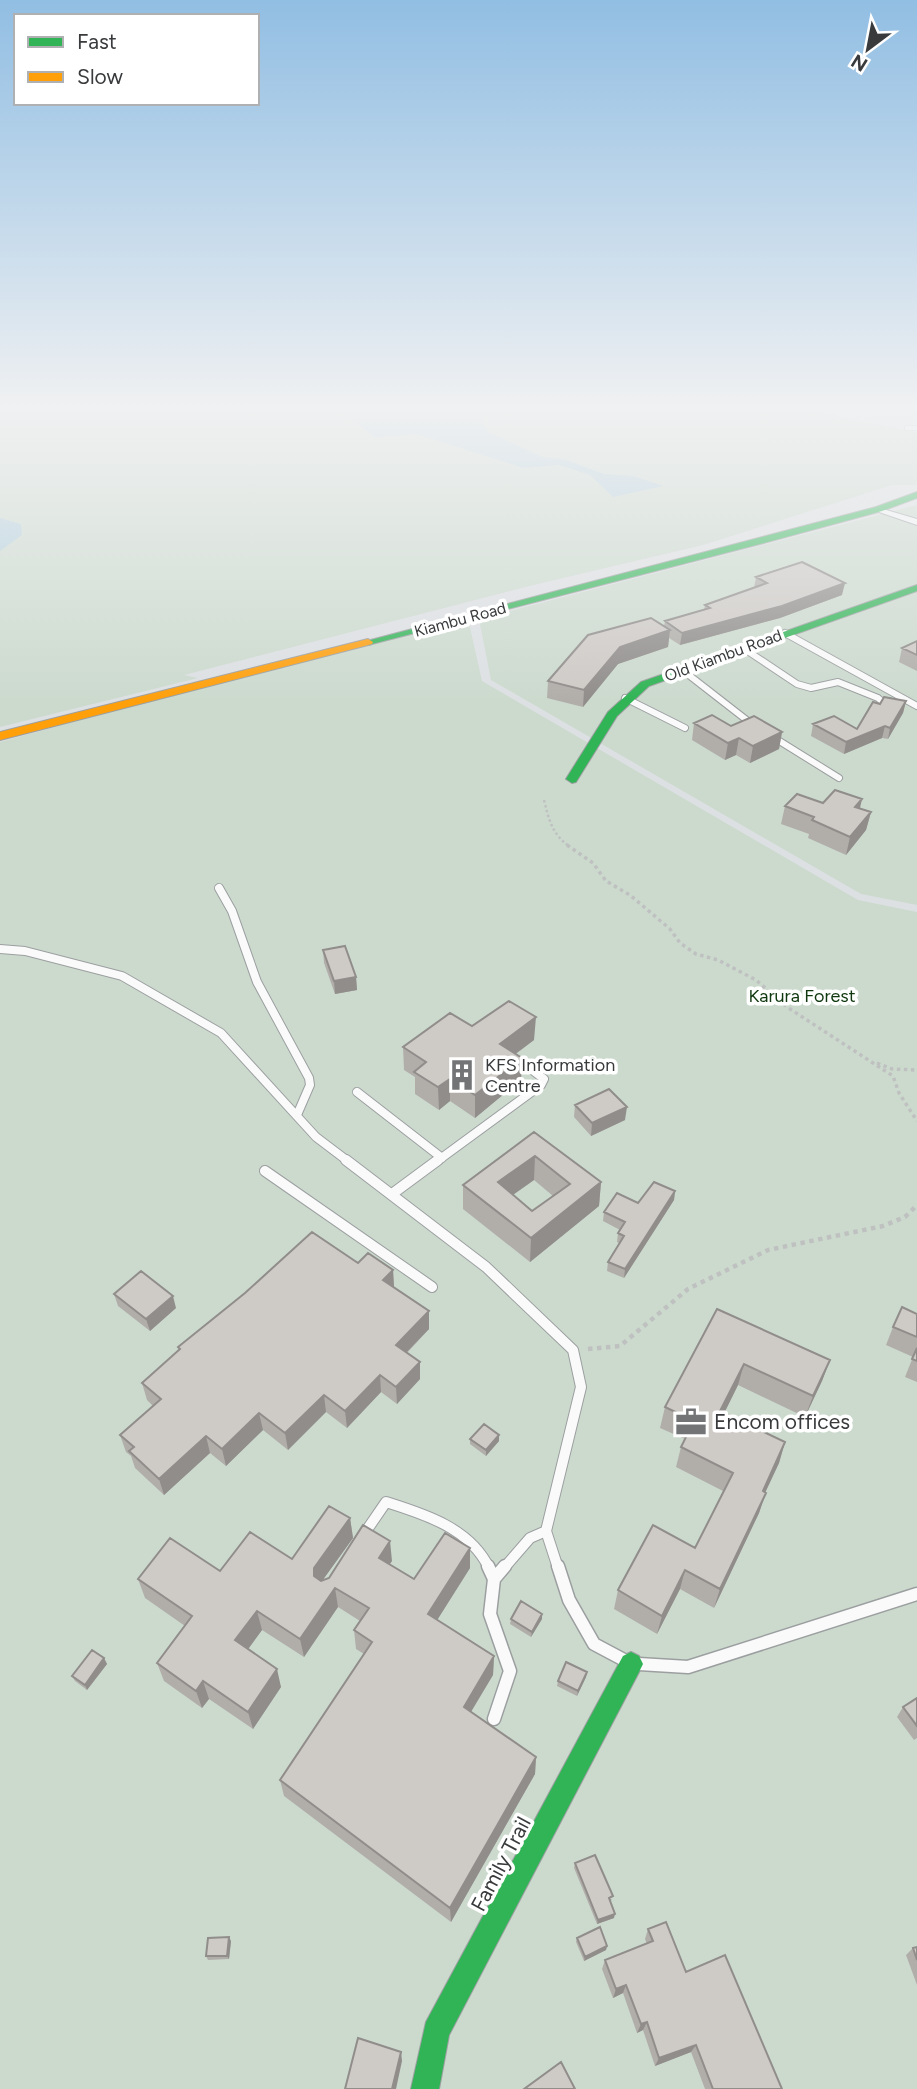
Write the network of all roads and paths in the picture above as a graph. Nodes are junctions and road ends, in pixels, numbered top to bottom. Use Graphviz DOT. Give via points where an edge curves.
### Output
graph roads {
  1 [pos="886,506"];
  2 [pos="879,509"];
  3 [pos="917,522"];
  4 [pos="917,588"];
  5 [pos="785,633"];
  6 [pos="743,648"];
  7 [pos="681,669"];
  8 [pos="625,698"];
  9 [pos="885,704"];
  10 [pos="917,706"];
  11 [pos="685,728"];
  12 [pos="759,728"];
  13 [pos="0,736"];
  14 [pos="770,736"];
  15 [pos="839,778"];
  16 [pos="572,779"];
  17 [pos="544,800"];
  18 [pos="219,888"];
  19 [pos="0,949"];
  20 [pos="868,1059"];
  21 [pos="522,1062"];
  22 [pos="917,1070"];
  23 [pos="357,1092"];
  24 [pos="297,1115"];
  25 [pos="917,1121"];
  26 [pos="442,1158"];
  27 [pos="265,1171"];
  28 [pos="392,1194"];
  29 [pos="917,1205"];
  30 [pos="432,1287"];
  31 [pos="573,1350"];
  32 [pos="546,1531"];
  33 [pos="356,1547"];
  34 [pos="494,1579"];
  35 [pos="917,1594"];
  36 [pos="631,1664"];
  37 [pos="494,1718"];
  38 [pos="425,2089"];
  1 -- 2 [label="main road, Kiambu Road"];
  2 -- 3 [label="street"];
  2 -- 13 [label="main road, Kiambu Road"];
  4 -- 5 [label="main road, Old Kiambu Road"];
  5 -- 6 [label="main road, Old Kiambu Road"];
  5 -- 10 [label="lane"];
  6 -- 7 [label="main road, Old Kiambu Road"];
  6 -- 9 [label="lane" via="797,684 811,688 838,682"];
  7 -- 8 [label="main road, Old Kiambu Road"];
  7 -- 12 [label="lane"];
  8 -- 11 [label="lane"];
  8 -- 16 [label="main road, Old Kiambu Road"];
  14 -- 15 [label="lane"];
  17 -- 20 [label="path" via="551,828 559,839 670,929 680,943 756,981 787,1007"];
  18 -- 24 [label="lane" via="257,982 309,1077"];
  19 -- 24 [label="lane" via="122,976 221,1033"];
  20 -- 22 [label="path" via="892,1069"];
  20 -- 25 [label="path" via="893,1076"];
  21 -- 26 [label="lane" via="540,1074 544,1079 541,1085"];
  23 -- 26 [label="lane"];
  24 -- 28 [label="lane" via="316,1137"];
  26 -- 28 [label="lane"];
  27 -- 30 [label="lane"];
  28 -- 31 [label="lane" via="486,1268"];
  29 -- 31 [label="path" via="905,1217 883,1226 768,1250 688,1289 620,1346"];
  31 -- 32 [label="lane" via="581,1387"];
  32 -- 34 [label="lane" via="530,1538"];
  32 -- 36 [label="lane" via="569,1600 594,1644"];
  33 -- 34 [label="lane" via="386,1502 433,1517 473,1543"];
  34 -- 37 [label="lane" via="491,1614 510,1671"];
  35 -- 36 [label="lane" via="688,1667"];
  36 -- 38 [label="main road, Family Trail" via="436,2032"];
}
